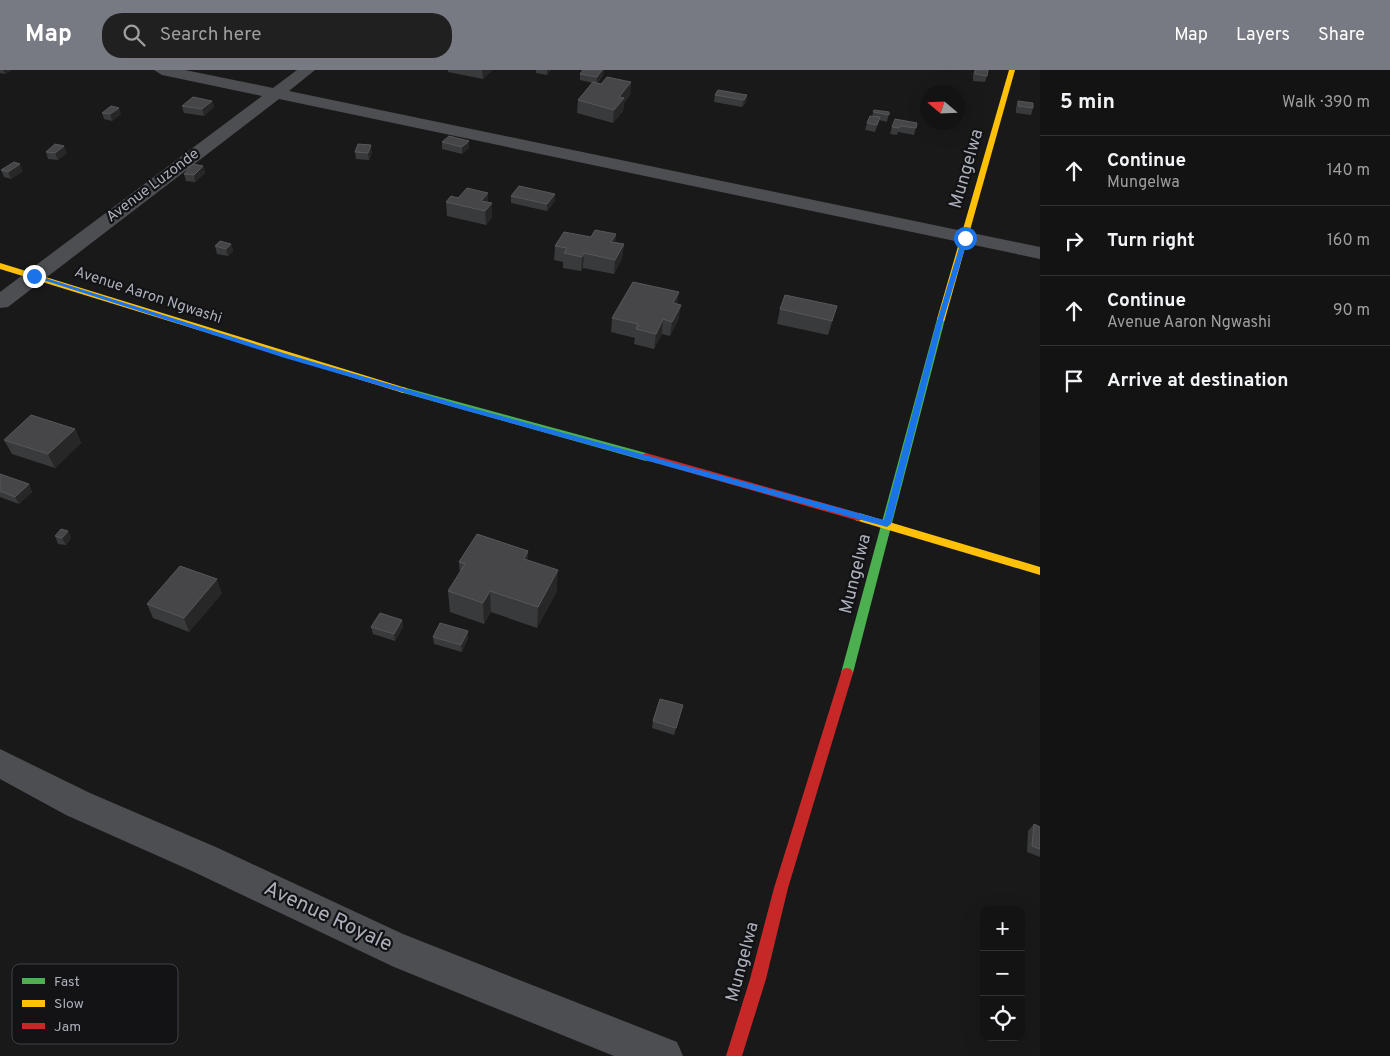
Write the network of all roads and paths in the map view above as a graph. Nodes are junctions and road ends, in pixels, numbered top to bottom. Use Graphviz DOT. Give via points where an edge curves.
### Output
graph roads {
  1 [pos="162,70"];
  2 [pos="307,70"];
  3 [pos="1012,70"];
  4 [pos="275,94"];
  5 [pos="965,238"];
  6 [pos="1040,253"];
  7 [pos="0,266"];
  8 [pos="34,276"];
  9 [pos="0,302"];
  10 [pos="887,524"];
  11 [pos="1040,571"];
  12 [pos="0,763"];
  13 [pos="663,1056"];
  14 [pos="734,1056"];
  1 -- 4 [label="street"];
  2 -- 4 [label="street, Avenue Luzonde"];
  3 -- 5 [label="street, Mungelwa" via="978,182"];
  4 -- 5 [label="street"];
  4 -- 8 [label="street, Avenue Luzonde"];
  5 -- 6 [label="street"];
  5 -- 10 [label="street, Mungelwa"];
  7 -- 8 [label="street, Avenue Aaron Ngwashi"];
  8 -- 9 [label="street, Avenue Luzonde"];
  8 -- 10 [label="street, Avenue Aaron Ngwashi" via="462,407"];
  10 -- 11 [label="street, Avenue Aaron Ngwashi"];
  10 -- 14 [label="street, Mungelwa" via="861,627 780,888 758,979"];
  12 -- 13 [label="street, Avenue Royale" via="78,804 394,949"];
}
